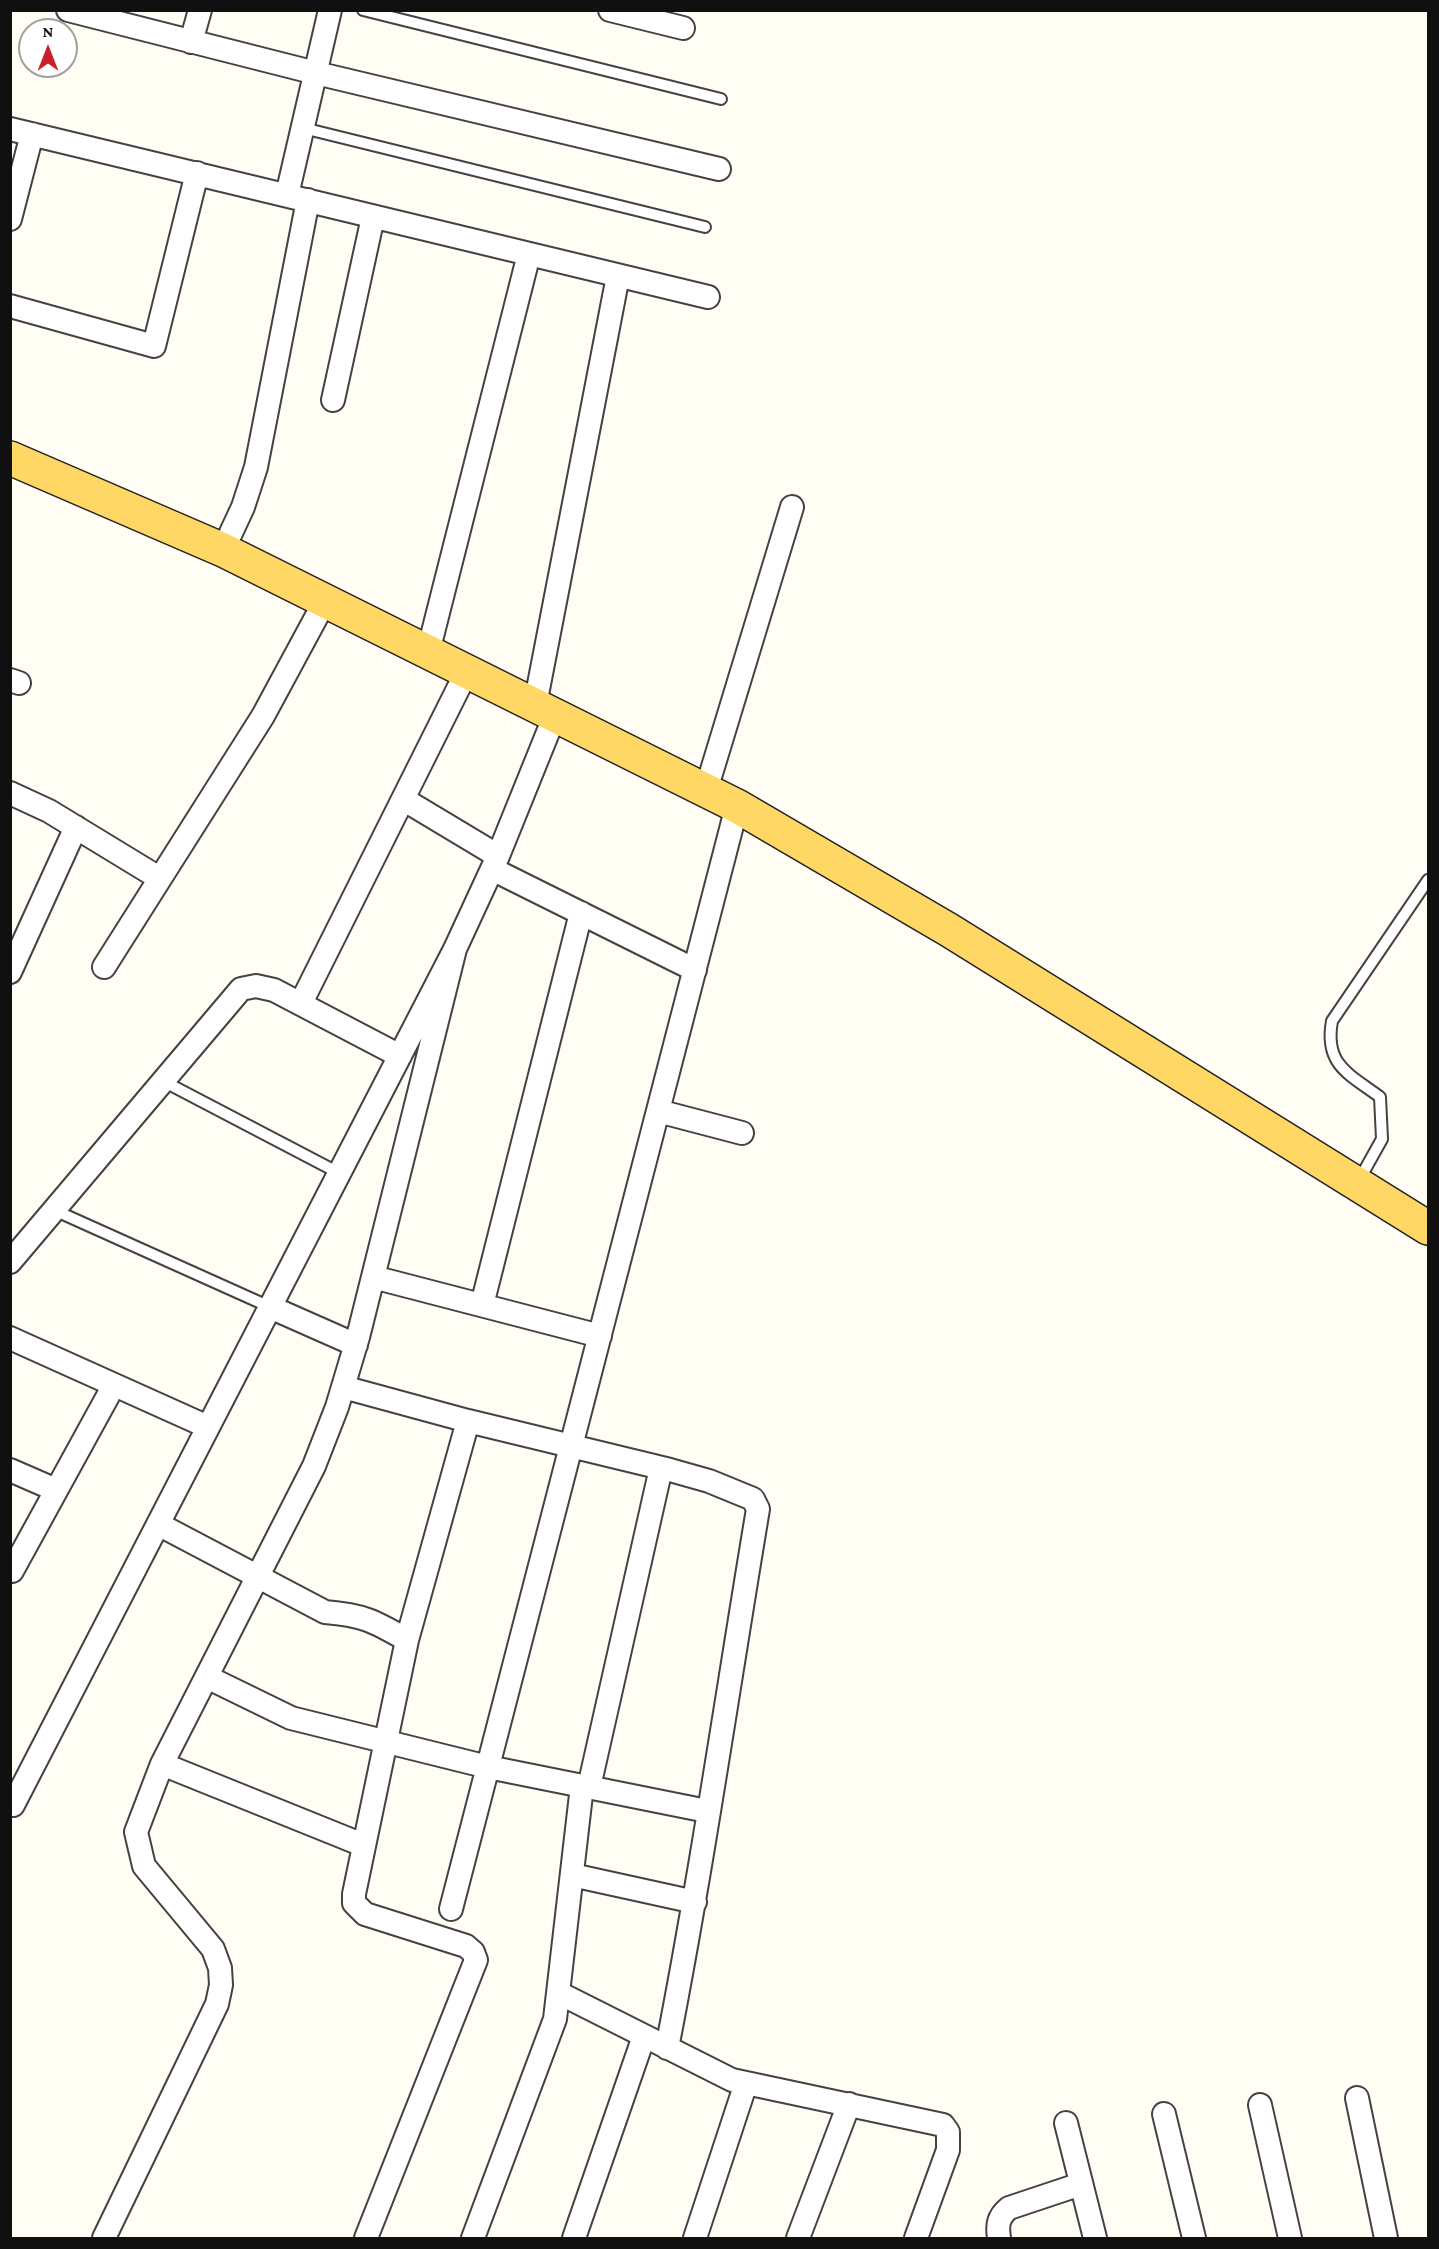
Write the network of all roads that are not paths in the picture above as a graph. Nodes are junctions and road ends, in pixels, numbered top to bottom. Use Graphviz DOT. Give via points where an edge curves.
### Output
graph roads {
  1 [pos="200,10"];
  2 [pos="330,10"];
  3 [pos="363,10"];
  4 [pos="610,10"];
  5 [pos="69,11"];
  6 [pos="634,13"];
  7 [pos="683,28"];
  8 [pos="191,42"];
  9 [pos="316,74"];
  10 [pos="721,99"];
  11 [pos="303,129"];
  12 [pos="21,131"];
  13 [pos="719,168"];
  14 [pos="197,173"];
  15 [pos="298,197"];
  16 [pos="374,217"];
  17 [pos="10,219"];
  18 [pos="705,227"];
  19 [pos="528,254"];
  20 [pos="618,276"];
  21 [pos="708,297"];
  22 [pos="10,306"];
  23 [pos="333,400"];
  24 [pos="10,458"];
  25 [pos="792,507"];
  26 [pos="223,550"];
  27 [pos="325,601"];
  28 [pos="428,652"];
  29 [pos="466,671"];
  30 [pos="545,710"];
  31 [pos="706,790"];
  32 [pos="10,793"];
  33 [pos="403,799"];
  34 [pos="737,806"];
  35 [pos="76,827"];
  36 [pos="495,863"];
  37 [pos="159,878"];
  38 [pos="1428,880"];
  39 [pos="580,913"];
  40 [pos="455,949"];
  41 [pos="104,967"];
  42 [pos="695,970"];
  43 [pos="10,972"];
  44 [pos="301,1003"];
  45 [pos="400,1056"];
  46 [pos="163,1081"];
  47 [pos="658,1111"];
  48 [pos="742,1133"];
  49 [pos="339,1173"];
  50 [pos="1358,1182"];
  51 [pos="54,1210"];
  52 [pos="1428,1228"];
  53 [pos="10,1262"];
  54 [pos="373,1277"];
  55 [pos="482,1305"];
  56 [pos="270,1307"];
  57 [pos="600,1336"];
  58 [pos="10,1338"];
  59 [pos="356,1345"];
  60 [pos="114,1385"];
  61 [pos="343,1387"];
  62 [pos="468,1421"];
  63 [pos="208,1427"];
  64 [pos="571,1446"];
  65 [pos="661,1468"];
  66 [pos="10,1470"];
  67 [pos="56,1490"];
  68 [pos="158,1524"];
  69 [pos="12,1571"];
  70 [pos="259,1575"];
  71 [pos="407,1640"];
  72 [pos="207,1677"];
  73 [pos="384,1742"];
  74 [pos="162,1764"];
  75 [pos="488,1767"];
  76 [pos="585,1786"];
  77 [pos="13,1804"];
  78 [pos="707,1810"];
  79 [pos="363,1845"];
  80 [pos="572,1875"];
  81 [pos="695,1902"];
  82 [pos="451,1909"];
  83 [pos="559,1993"];
  84 [pos="644,2036"];
  85 [pos="667,2048"];
  86 [pos="746,2083"];
  87 [pos="1357,2098"];
  88 [pos="849,2104"];
  89 [pos="1260,2105"];
  90 [pos="1164,2114"];
  91 [pos="1066,2122"];
  92 [pos="1082,2184"];
  93 [pos="104,2238"];
  94 [pos="366,2238"];
  95 [pos="473,2238"];
  96 [pos="574,2238"];
  97 [pos="695,2238"];
  98 [pos="798,2238"];
  99 [pos="916,2238"];
  100 [pos="999,2238"];
  101 [pos="1095,2238"];
  102 [pos="1194,2238"];
  103 [pos="1290,2238"];
  104 [pos="1386,2238"];
  1 -- 8 [label="street"];
  2 -- 9 [label="street"];
  3 -- 10 [label="lane"];
  4 -- 6 [label="street"];
  5 -- 8 [label="street"];
  6 -- 7 [label="street"];
  8 -- 9 [label="street"];
  9 -- 11 [label="street"];
  9 -- 13 [label="street"];
  11 -- 15 [label="street"];
  11 -- 18 [label="lane"];
  12 -- 14 [label="street"];
  12 -- 17 [label="street"];
  14 -- 15 [label="street"];
  14 -- 22 [label="street" via="154,346"];
  15 -- 16 [label="street"];
  15 -- 26 [label="street" via="256,467"];
  16 -- 19 [label="street"];
  16 -- 23 [label="street"];
  19 -- 20 [label="street"];
  19 -- 28 [label="street"];
  20 -- 21 [label="street"];
  20 -- 30 [label="street"];
  24 -- 26 [label="main road"];
  25 -- 31 [label="street"];
  26 -- 27 [label="main road"];
  27 -- 28 [label="main road"];
  27 -- 37 [label="street" via="263,716"];
  28 -- 29 [label="main road"];
  29 -- 30 [label="main road"];
  29 -- 33 [label="street"];
  30 -- 31 [label="main road"];
  30 -- 36 [label="street"];
  31 -- 34 [label="main road"];
  32 -- 35 [label="street"];
  33 -- 36 [label="street"];
  33 -- 44 [label="street"];
  34 -- 42 [label="street"];
  34 -- 50 [label="main road" via="950,930"];
  35 -- 37 [label="street"];
  35 -- 43 [label="street"];
  36 -- 39 [label="street"];
  36 -- 40 [label="street"];
  37 -- 41 [label="street"];
  38 -- 50 [label="lane" via="1332,1021 1328,1041 1340,1067 1380,1097 1382,1139"];
  39 -- 42 [label="street"];
  39 -- 55 [label="street"];
  40 -- 45 [label="street"];
  40 -- 54 [label="street"];
  42 -- 47 [label="street"];
  44 -- 45 [label="street"];
  44 -- 46 [label="street" via="256,986 241,989"];
  45 -- 49 [label="street"];
  46 -- 49 [label="lane"];
  46 -- 51 [label="street"];
  47 -- 48 [label="street"];
  47 -- 57 [label="street"];
  49 -- 56 [label="street"];
  50 -- 52 [label="main road"];
  51 -- 53 [label="street"];
  51 -- 56 [label="lane"];
  54 -- 55 [label="street"];
  54 -- 59 [label="street"];
  55 -- 57 [label="street"];
  56 -- 59 [label="street"];
  56 -- 63 [label="street"];
  57 -- 64 [label="street"];
  58 -- 60 [label="street"];
  59 -- 61 [label="street"];
  60 -- 63 [label="street"];
  60 -- 67 [label="street"];
  61 -- 62 [label="street"];
  61 -- 70 [label="street" via="314,1466"];
  62 -- 64 [label="street"];
  62 -- 71 [label="street"];
  63 -- 68 [label="street"];
  64 -- 65 [label="street"];
  64 -- 75 [label="street"];
  65 -- 76 [label="street"];
  65 -- 78 [label="street" via="742,1493 753,1499 758,1509"];
  66 -- 67 [label="street"];
  67 -- 69 [label="street"];
  68 -- 70 [label="street"];
  68 -- 77 [label="street"];
  70 -- 71 [label="street" via="325,1612 356,1614 374,1620"];
  70 -- 72 [label="street"];
  71 -- 73 [label="street"];
  72 -- 73 [label="street" via="291,1719"];
  72 -- 74 [label="street"];
  73 -- 75 [label="street"];
  73 -- 79 [label="street"];
  74 -- 79 [label="street"];
  74 -- 93 [label="street" via="136,1832 139,1851 144,1866 213,1949 221,1985 217,2004"];
  75 -- 76 [label="street"];
  75 -- 82 [label="street"];
  76 -- 78 [label="street"];
  76 -- 80 [label="street"];
  78 -- 81 [label="street"];
  79 -- 94 [label="street" via="354,1894 359,1909 466,1946 476,1960"];
  80 -- 81 [label="street"];
  80 -- 83 [label="street"];
  81 -- 85 [label="street"];
  83 -- 84 [label="street"];
  83 -- 95 [label="street" via="555,2019"];
  84 -- 85 [label="street"];
  84 -- 96 [label="street"];
  85 -- 86 [label="street"];
  86 -- 88 [label="street"];
  86 -- 97 [label="street"];
  87 -- 104 [label="street"];
  88 -- 98 [label="street"];
  88 -- 99 [label="street" via="933,2121 948,2132 948,2150"];
  89 -- 103 [label="street"];
  90 -- 102 [label="street"];
  91 -- 92 [label="street"];
  92 -- 100 [label="street" via="1009,2208 1000,2216"];
  92 -- 101 [label="street"];
}
